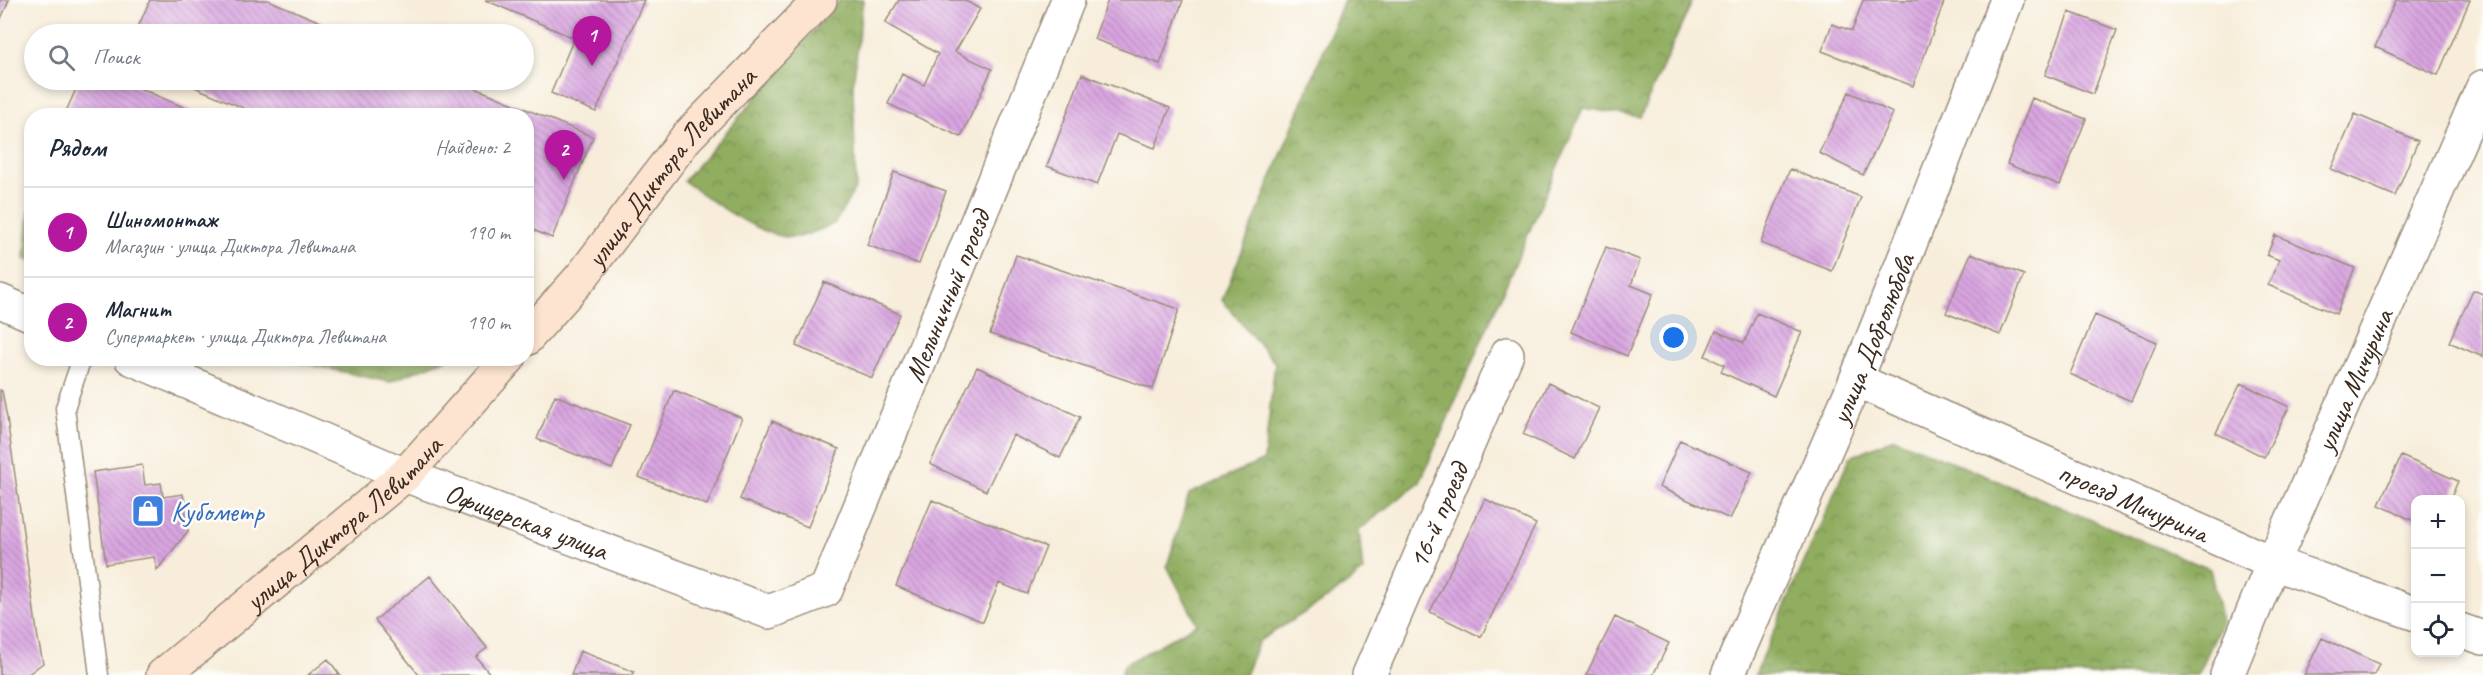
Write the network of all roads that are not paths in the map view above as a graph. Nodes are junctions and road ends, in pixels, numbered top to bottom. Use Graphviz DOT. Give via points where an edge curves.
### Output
graph roads {
  1 [pos="820,0"];
  2 [pos="1068,0"];
  3 [pos="2007,0"];
  4 [pos="2483,87"];
  5 [pos="0,301"];
  6 [pos="24,312"];
  7 [pos="534,330"];
  8 [pos="1507,354"];
  9 [pos="79,366"];
  10 [pos="150,366"];
  11 [pos="502,366"];
  12 [pos="1856,380"];
  13 [pos="405,475"];
  14 [pos="2273,563"];
  15 [pos="826,590"];
  16 [pos="2411,613"];
  17 [pos="2465,632"];
  18 [pos="2483,638"];
  19 [pos="99,675"];
  20 [pos="163,675"];
  21 [pos="1369,675"];
  22 [pos="1728,675"];
  23 [pos="2227,675"];
  1 -- 7 [label="street, улица Диктора Левитана" via="686,138 584,275"];
  2 -- 15 [label="street, Мельничный проезд"];
  3 -- 12 [label="street, улица Добролюбова"];
  4 -- 14 [label="street, улица Мичурина"];
  5 -- 6 [label="street"];
  8 -- 21 [label="street, 16-й проезд"];
  9 -- 19 [label="lane" via="65,408"];
  10 -- 13 [label="street, Офицерская улица"];
  11 -- 13 [label="street, улица Диктора Левитана"];
  12 -- 14 [label="street, проезд Мичурина"];
  12 -- 22 [label="street, улица Добролюбова"];
  13 -- 15 [label="street, Офицерская улица" via="769,612"];
  13 -- 20 [label="street, улица Диктора Левитана"];
  14 -- 16 [label="street, проезд Мичурина"];
  14 -- 23 [label="street, улица Мичурина"];
  17 -- 18 [label="street"];
}
